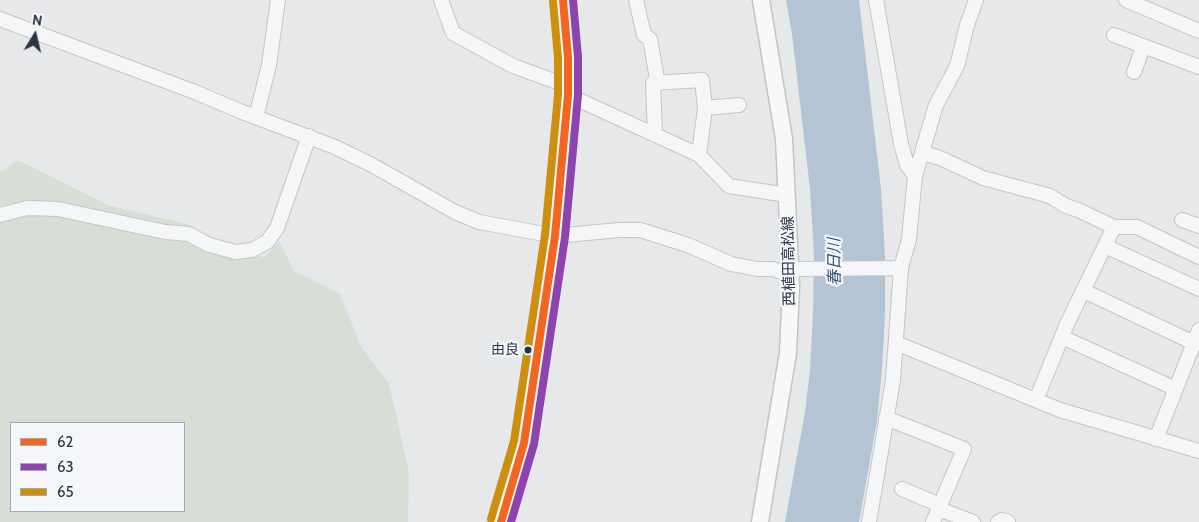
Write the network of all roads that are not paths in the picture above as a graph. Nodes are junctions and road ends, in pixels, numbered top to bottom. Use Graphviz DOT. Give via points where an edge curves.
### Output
graph roads {
  1 [pos="278,0"];
  2 [pos="441,0"];
  3 [pos="563,0"];
  4 [pos="636,0"];
  5 [pos="760,0"];
  6 [pos="876,0"];
  7 [pos="976,0"];
  8 [pos="1126,0"];
  9 [pos="0,19"];
  10 [pos="1199,31"];
  11 [pos="1114,35"];
  12 [pos="1143,47"];
  13 [pos="1199,67"];
  14 [pos="1134,72"];
  15 [pos="658,84"];
  16 [pos="568,90"];
  17 [pos="739,105"];
  18 [pos="705,108"];
  19 [pos="256,117"];
  20 [pos="655,135"];
  21 [pos="309,136"];
  22 [pos="922,152"];
  23 [pos="699,155"];
  24 [pos="914,176"];
  25 [pos="787,194"];
  26 [pos="0,215"];
  27 [pos="1182,220"];
  28 [pos="1199,226"];
  29 [pos="1114,227"];
  30 [pos="555,236"];
  31 [pos="1105,246"];
  32 [pos="1199,257"];
  33 [pos="896,268"];
  34 [pos="790,275"];
  35 [pos="1199,288"];
  36 [pos="1084,291"];
  37 [pos="1197,336"];
  38 [pos="1062,337"];
  39 [pos="896,343"];
  40 [pos="1176,389"];
  41 [pos="1036,400"];
  42 [pos="886,418"];
  43 [pos="1156,439"];
  44 [pos="1199,451"];
  45 [pos="902,489"];
  46 [pos="937,512"];
  47 [pos="501,522"];
  48 [pos="760,522"];
  49 [pos="869,522"];
  50 [pos="973,522"];
  51 [pos="998,522"];
  52 [pos="1008,522"];
  1 -- 19 [label="street"];
  2 -- 16 [label="street" via="453,33 513,66"];
  3 -- 16 [label="main road"];
  4 -- 15 [label="street" via="644,35 650,40"];
  5 -- 25 [label="main road, 西植田高松線" via="784,139"];
  6 -- 24 [label="street" via="901,144"];
  7 -- 22 [label="street" via="957,66 936,105"];
  8 -- 10 [label="street"];
  9 -- 19 [label="street"];
  11 -- 12 [label="street"];
  12 -- 13 [label="street"];
  12 -- 14 [label="street"];
  15 -- 18 [label="street" via="702,80"];
  15 -- 20 [label="street" via="653,84"];
  16 -- 20 [label="street"];
  16 -- 30 [label="main road"];
  17 -- 18 [label="street"];
  18 -- 23 [label="street"];
  19 -- 21 [label="street"];
  20 -- 23 [label="street"];
  21 -- 26 [label="street" via="277,228 267,242 252,250 236,252 209,245 189,234 165,232 58,208 27,208"];
  21 -- 30 [label="street" via="352,154 455,212 479,222"];
  22 -- 24 [label="street"];
  22 -- 29 [label="street" via="983,178 1050,196"];
  23 -- 25 [label="street" via="729,186"];
  24 -- 33 [label="street" via="909,239"];
  25 -- 34 [label="main road, 西植田高松線"];
  27 -- 28 [label="street"];
  29 -- 31 [label="street"];
  29 -- 32 [label="street" via="1137,228"];
  30 -- 34 [label="street" via="640,230 688,245 731,264 774,269"];
  30 -- 47 [label="main road" via="524,443"];
  31 -- 35 [label="street"];
  31 -- 36 [label="street"];
  33 -- 34 [label="street" via="797,269"];
  33 -- 39 [label="street"];
  34 -- 48 [label="main road, 西植田高松線" via="788,352"];
  36 -- 37 [label="street"];
  36 -- 38 [label="street"];
  37 -- 40 [label="street"];
  38 -- 40 [label="street"];
  38 -- 41 [label="street"];
  39 -- 41 [label="street"];
  39 -- 42 [label="street"];
  40 -- 43 [label="street"];
  41 -- 43 [label="street"];
  42 -- 46 [label="street" via="964,449"];
  42 -- 49 [label="street"];
  43 -- 44 [label="street"];
  45 -- 46 [label="street"];
  46 -- 50 [label="street"];
  51 -- 52 [label="street"];
}
